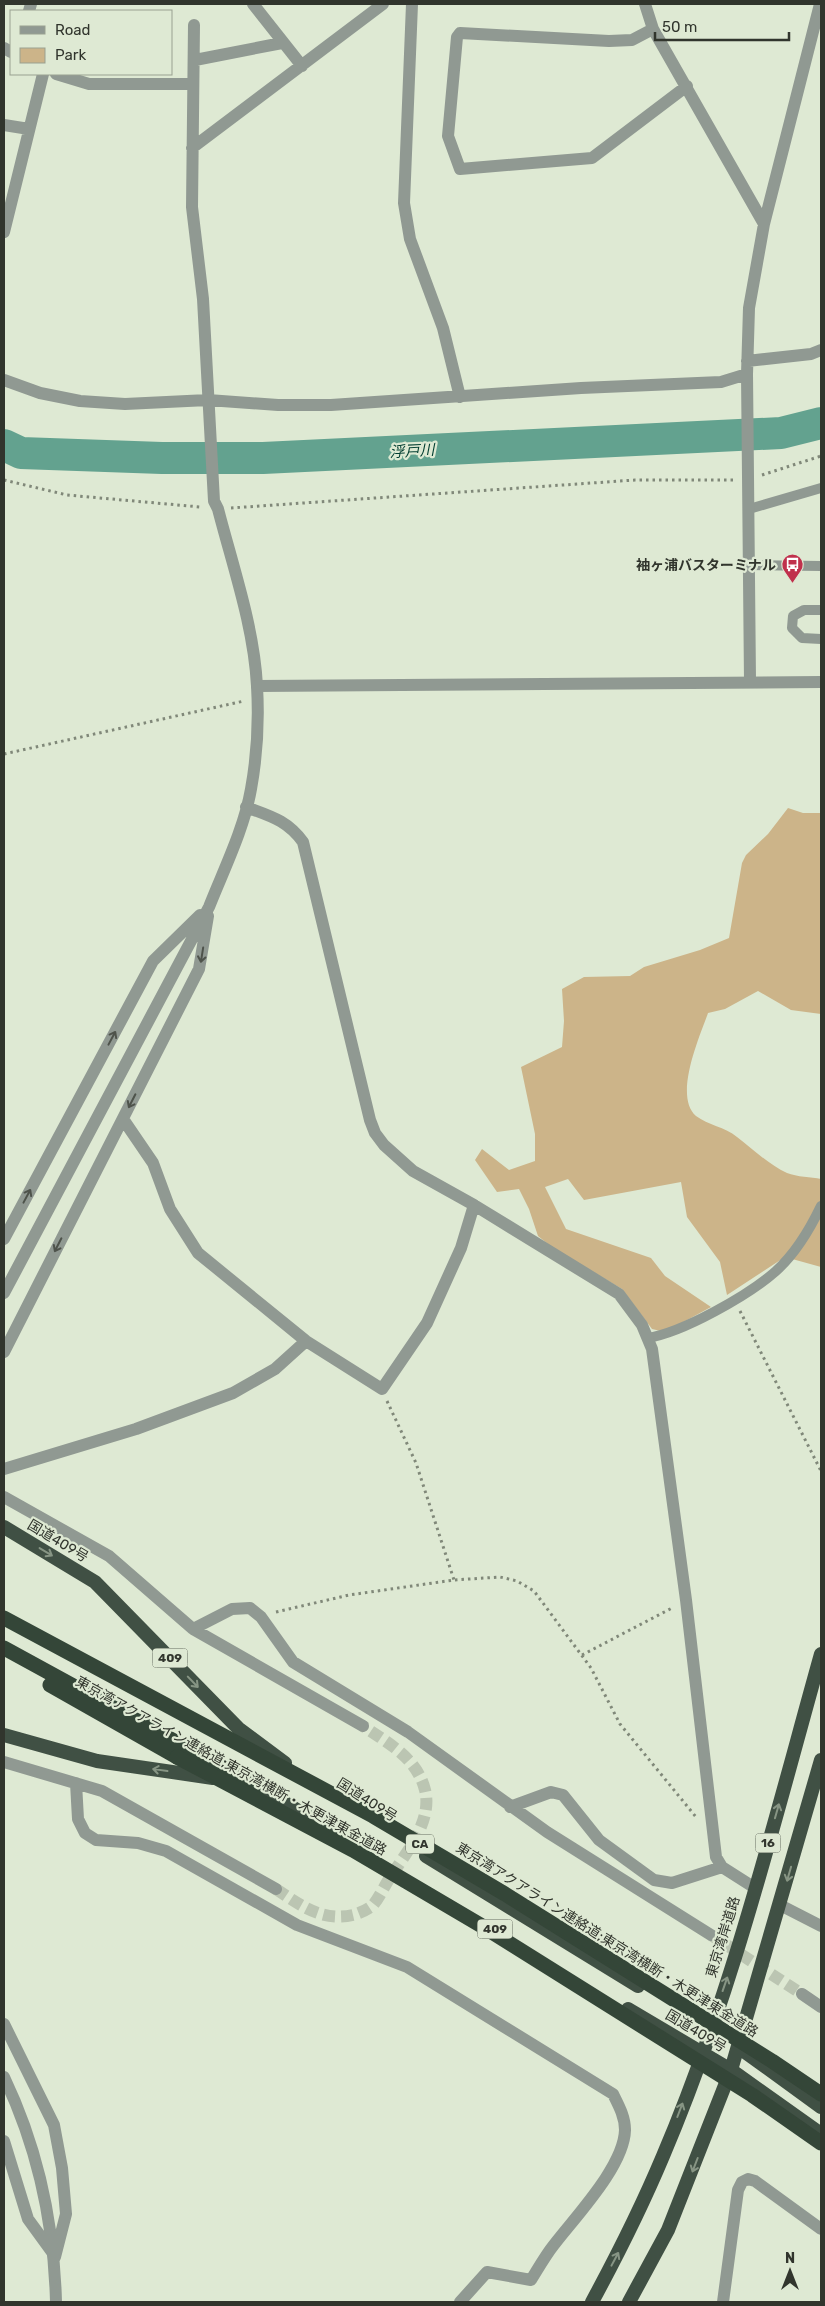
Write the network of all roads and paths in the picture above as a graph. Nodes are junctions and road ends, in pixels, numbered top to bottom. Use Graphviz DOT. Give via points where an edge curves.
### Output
graph roads {
  1 [pos="253,4"];
  2 [pos="383,4"];
  3 [pos="412,4"];
  4 [pos="645,4"];
  5 [pos="820,4"];
  6 [pos="194,25"];
  7 [pos="653,29"];
  8 [pos="282,43"];
  9 [pos="195,60"];
  10 [pos="302,66"];
  11 [pos="42,75"];
  12 [pos="59,75"];
  13 [pos="192,84"];
  14 [pos="686,86"];
  15 [pos="4,125"];
  16 [pos="29,129"];
  17 [pos="192,148"];
  18 [pos="764,224"];
  19 [pos="4,232"];
  20 [pos="821,350"];
  21 [pos="747,361"];
  22 [pos="746,374"];
  23 [pos="4,380"];
  24 [pos="460,397"];
  25 [pos="208,400"];
  26 [pos="821,456"];
  27 [pos="4,480"];
  28 [pos="749,480"];
  29 [pos="821,488"];
  30 [pos="216,505"];
  31 [pos="749,509"];
  32 [pos="749,565"];
  33 [pos="821,566"];
  34 [pos="821,610"];
  35 [pos="821,639"];
  36 [pos="750,681"];
  37 [pos="821,682"];
  38 [pos="257,692"];
  39 [pos="4,754"];
  40 [pos="246,807"];
  41 [pos="209,906"];
  42 [pos="123,1119"];
  43 [pos="474,1205"];
  44 [pos="821,1206"];
  45 [pos="4,1239"];
  46 [pos="4,1293"];
  47 [pos="733,1300"];
  48 [pos="647,1338"];
  49 [pos="306,1342"];
  50 [pos="4,1352"];
  51 [pos="382,1389"];
  52 [pos="4,1469"];
  53 [pos="821,1471"];
  54 [pos="4,1497"];
  55 [pos="4,1527"];
  56 [pos="454,1580"];
  57 [pos="686,1600"];
  58 [pos="4,1616"];
  59 [pos="261,1617"];
  60 [pos="193,1629"];
  61 [pos="4,1648"];
  62 [pos="821,1654"];
  63 [pos="582,1655"];
  64 [pos="4,1659"];
  65 [pos="363,1726"];
  66 [pos="4,1735"];
  67 [pos="821,1760"];
  68 [pos="4,1762"];
  69 [pos="76,1783"];
  70 [pos="260,1788"];
  71 [pos="331,1797"];
  72 [pos="510,1806"];
  73 [pos="713,1838"];
  74 [pos="722,1867"];
  75 [pos="755,1888"];
  76 [pos="276,1889"];
  77 [pos="780,1905"];
  78 [pos="821,1926"];
  79 [pos="711,1935"];
  80 [pos="802,1994"];
  81 [pos="821,2007"];
  82 [pos="4,2024"];
  83 [pos="709,2030"];
  84 [pos="738,2047"];
  85 [pos="702,2053"];
  86 [pos="731,2070"];
  87 [pos="4,2077"];
  88 [pos="821,2094"];
  89 [pos="821,2106"];
  90 [pos="821,2134"];
  91 [pos="4,2141"];
  92 [pos="821,2143"];
  93 [pos="821,2228"];
  94 [pos="55,2256"];
  95 [pos="56,2302"];
  96 [pos="460,2302"];
  97 [pos="592,2302"];
  98 [pos="629,2302"];
  99 [pos="723,2302"];
  1 -- 8 [label="street"];
  2 -- 10 [label="street"];
  3 -- 24 [label="street" via="404,203 410,239 444,328"];
  4 -- 7 [label="street"];
  5 -- 18 [label="street"];
  6 -- 9 [label="street"];
  7 -- 14 [label="street"];
  7 -- 14 [label="street" via="632,40 609,41 460,33 457,37 448,136 460,169 592,158"];
  8 -- 9 [label="street"];
  8 -- 10 [label="street"];
  9 -- 13 [label="street"];
  10 -- 17 [label="street"];
  11 -- 16 [label="street"];
  12 -- 13 [label="street" via="89,84"];
  13 -- 17 [label="street"];
  14 -- 18 [label="street"];
  15 -- 16 [label="street"];
  16 -- 19 [label="street"];
  17 -- 25 [label="street" via="192,208 203,299"];
  18 -- 21 [label="street" via="749,308"];
  20 -- 21 [label="street"];
  21 -- 22 [label="street"];
  22 -- 24 [label="street" via="721,382"];
  22 -- 28 [label="street"];
  23 -- 25 [label="street" via="40,393 80,401 125,404"];
  24 -- 25 [label="street" via="331,404"];
  25 -- 30 [label="street"];
  26 -- 28 [label="path"];
  27 -- 30 [label="path" via="67,495"];
  28 -- 30 [label="path" via="635,480"];
  28 -- 31 [label="street"];
  29 -- 31 [label="lane"];
  30 -- 38 [label="street" via="248,627"];
  31 -- 32 [label="street"];
  32 -- 33 [label="lane"];
  32 -- 36 [label="street"];
  34 -- 35 [label="lane" via="804,610 793,616 792,628 802,638"];
  36 -- 37 [label="street"];
  36 -- 38 [label="street"];
  38 -- 39 [label="path"];
  38 -- 40 [label="street" via="256,739"];
  40 -- 41 [label="street"];
  40 -- 43 [label="street" via="274,817 292,828 303,842 375,1133 413,1171"];
  41 -- 42 [label="street, one-way" via="199,969"];
  45 -- 41 [label="street, one-way" via="154,961"];
  41 -- 46 [label="street"];
  42 -- 49 [label="street" via="154,1163 170,1209 198,1253"];
  42 -- 50 [label="street, one-way"];
  43 -- 48 [label="street" via="619,1294 642,1325"];
  43 -- 51 [label="street" via="461,1248 427,1322"];
  44 -- 47 [label="lane" via="809,1232 776,1271"];
  47 -- 48 [label="lane" via="687,1326"];
  47 -- 53 [label="path"];
  48 -- 57 [label="street" via="652,1349"];
  49 -- 51 [label="street"];
  49 -- 52 [label="street" via="275,1369 233,1393 136,1429"];
  51 -- 56 [label="path" via="416,1463"];
  54 -- 60 [label="street" via="109,1556"];
  55 -- 71 [label="highway, 国道409号 / 409, one-way" via="95,1582 238,1728"];
  56 -- 59 [label="path" via="349,1595 298,1605"];
  56 -- 63 [label="path" via="500,1577 518,1581 534,1590"];
  57 -- 63 [label="path"];
  57 -- 73 [label="street"];
  58 -- 71 [label="highway" via="206,1732"];
  58 -- 88 [label="highway, 東京湾アクアライン連絡道;東京湾横断・木更津東金道路 / CA, bridge" via="373,1816 505,1894"];
  59 -- 60 [label="street" via="250,1608 232,1609"];
  59 -- 72 [label="street" via="293,1662 408,1732"];
  60 -- 65 [label="street"];
  61 -- 70 [label="highway"];
  75 -- 62 [label="highway, 東京湾岸道路 / 16, one-way"];
  63 -- 73 [label="path" via="620,1724"];
  64 -- 92 [label="highway, 東京湾アクアライン連絡道;東京湾横断・木更津東金道路, bridge" via="177,1757 352,1850 474,1921 752,2095"];
  70 -- 66 [label="highway, 国道409号 / 409, one-way" via="228,1780 97,1761"];
  67 -- 77 [label="highway, 16, one-way"];
  68 -- 69 [label="street"];
  69 -- 76 [label="street" via="110,1796"];
  69 -- 96 [label="street" via="78,1819 85,1833 96,1840 138,1843 166,1851 297,1925 407,1967 613,2094 622,2111 625,2131 617,2158 590,2201 550,2250 531,2280 487,2272"];
  70 -- 85 [label="highway, 国道409号 / 409"];
  71 -- 83 [label="highway, 国道409号 / 409"];
  72 -- 74 [label="street" via="551,1792 564,1795 598,1840 654,1880 672,1883"];
  72 -- 79 [label="street"];
  73 -- 74 [label="street" via="716,1857"];
  74 -- 75 [label="street"];
  83 -- 75 [label="highway, 東京湾岸道路 / 16, one-way"];
  77 -- 78 [label="street"];
  77 -- 84 [label="highway, 16"];
  80 -- 81 [label="street"];
  82 -- 94 [label="street" via="54,2125 66,2214"];
  83 -- 84 [label="highway, 国道409号 / 409"];
  83 -- 85 [label="highway, 東京湾岸道路 / 16"];
  84 -- 86 [label="highway, 16"];
  84 -- 89 [label="highway, 国道409号 / 409"];
  85 -- 86 [label="highway, 国道409号 / 409"];
  97 -- 85 [label="highway, 東京湾岸道路 / 16, one-way" via="630,2230 664,2154"];
  86 -- 90 [label="highway, 国道409号 / 409"];
  86 -- 98 [label="highway, 16, one-way" via="668,2230"];
  87 -- 94 [label="street" via="22,2114 42,2184"];
  91 -- 94 [label="street" via="28,2219"];
  93 -- 99 [label="street" via="755,2182 748,2179 742,2182 738,2190"];
  94 -- 95 [label="street"];
}
